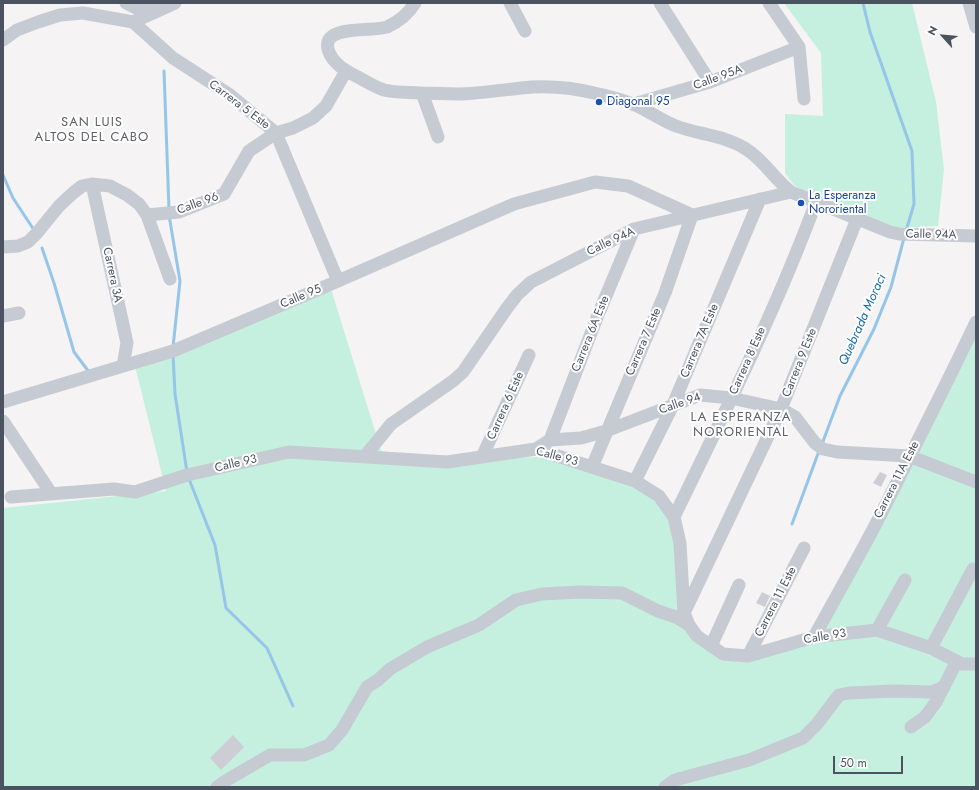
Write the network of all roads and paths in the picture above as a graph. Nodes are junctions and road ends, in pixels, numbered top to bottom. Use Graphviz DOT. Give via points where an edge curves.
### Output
graph roads {
  1 [pos="126,3"];
  2 [pos="415,3"];
  3 [pos="660,3"];
  4 [pos="769,3"];
  5 [pos="969,3"];
  6 [pos="169,5"];
  7 [pos="514,5"];
  8 [pos="133,22"];
  9 [pos="976,27"];
  10 [pos="525,31"];
  11 [pos="3,40"];
  12 [pos="800,47"];
  13 [pos="346,71"];
  14 [pos="710,82"];
  15 [pos="422,93"];
  16 [pos="804,99"];
  17 [pos="634,104"];
  18 [pos="276,133"];
  19 [pos="438,137"];
  20 [pos="92,184"];
  21 [pos="791,192"];
  22 [pos="760,199"];
  23 [pos="816,202"];
  24 [pos="147,216"];
  25 [pos="692,216"];
  26 [pos="857,219"];
  27 [pos="634,229"];
  28 [pos="976,236"];
  29 [pos="3,247"];
  30 [pos="170,279"];
  31 [pos="338,281"];
  32 [pos="20,313"];
  33 [pos="3,316"];
  34 [pos="976,322"];
  35 [pos="529,355"];
  36 [pos="123,366"];
  37 [pos="731,398"];
  38 [pos="3,402"];
  39 [pos="672,407"];
  40 [pos="781,409"];
  41 [pos="3,421"];
  42 [pos="606,431"];
  43 [pos="550,440"];
  44 [pos="536,450"];
  45 [pos="365,456"];
  46 [pos="909,456"];
  47 [pos="482,457"];
  48 [pos="592,466"];
  49 [pos="635,481"];
  50 [pos="976,482"];
  51 [pos="51,493"];
  52 [pos="11,497"];
  53 [pos="674,517"];
  54 [pos="804,548"];
  55 [pos="973,569"];
  56 [pos="905,580"];
  57 [pos="738,585"];
  58 [pos="687,619"];
  59 [pos="876,630"];
  60 [pos="814,637"];
  61 [pos="711,646"];
  62 [pos="931,648"];
  63 [pos="748,656"];
  64 [pos="957,661"];
  65 [pos="976,664"];
  66 [pos="944,687"];
  67 [pos="911,728"];
  68 [pos="217,787"];
  69 [pos="665,787"];
  1 -- 6 [label="street" via="138,9"];
  2 -- 13 [label="street" via="401,18 387,27 341,31 334,35 329,41 328,49 334,60"];
  3 -- 14 [label="street"];
  4 -- 12 [label="street"];
  5 -- 9 [label="street"];
  6 -- 8 [label="street"];
  7 -- 10 [label="street"];
  8 -- 11 [label="street" via="82,13 60,15 17,30"];
  8 -- 18 [label="street, Carrera 5 Este" via="173,58 230,95"];
  12 -- 14 [label="street, Calle 95A"];
  12 -- 16 [label="street"];
  13 -- 15 [label="street" via="377,88"];
  13 -- 18 [label="street, Calle 96" via="326,106 313,118"];
  14 -- 17 [label="street, Calle 95A"];
  15 -- 17 [label="street" via="462,94 549,87 592,92"];
  15 -- 19 [label="street"];
  17 -- 21 [label="street" via="678,127 717,136 747,150"];
  18 -- 24 [label="street, Calle 96" via="248,151 224,194 179,212"];
  18 -- 31 [label="street, Carrera 5 Este"];
  20 -- 24 [label="street" via="110,186 127,195 139,204"];
  20 -- 29 [label="street" via="82,186 73,193 28,242"];
  20 -- 36 [label="street, Carrera 3A" via="127,344"];
  21 -- 22 [label="street, Calle 94A"];
  21 -- 23 [label="street, Calle 94A"];
  22 -- 25 [label="street, Calle 94A"];
  22 -- 39 [label="street, Carrera 7A Este"];
  23 -- 26 [label="street, Calle 94A"];
  23 -- 37 [label="street, Carrera 8 Este" via="799,248"];
  24 -- 30 [label="street"];
  25 -- 27 [label="street, Calle 94A"];
  25 -- 31 [label="street, Calle 95" via="628,186 595,182 514,204"];
  25 -- 42 [label="street, Carrera 7 Este" via="665,293"];
  26 -- 28 [label="street, Calle 94A" via="899,234"];
  26 -- 40 [label="street, Carrera 9 Este"];
  27 -- 43 [label="street, Carrera 6A Este"];
  27 -- 45 [label="street, Calle 94A" via="531,282 517,295 463,372 391,424"];
  31 -- 36 [label="street, Calle 95" via="173,351"];
  32 -- 33 [label="street"];
  34 -- 46 [label="street, Carrera 11A Este"];
  35 -- 47 [label="street, Carrera 6 Este"];
  36 -- 38 [label="street, Calle 95"];
  37 -- 39 [label="street, Calle 94" via="700,395"];
  37 -- 40 [label="street, Calle 94"];
  37 -- 53 [label="street, Carrera 8 Este"];
  39 -- 42 [label="street, Calle 94"];
  39 -- 49 [label="street, Carrera 7A Este"];
  40 -- 46 [label="street, Calle 94" via="794,417 819,446 837,452"];
  40 -- 58 [label="street, Carrera 9 Este"];
  41 -- 51 [label="street"];
  42 -- 43 [label="street, Calle 94" via="581,438"];
  42 -- 48 [label="street, Carrera 7 Este"];
  43 -- 44 [label="street"];
  44 -- 47 [label="street, Calle 93"];
  44 -- 48 [label="street, Calle 93"];
  45 -- 47 [label="street, Calle 93" via="447,462"];
  45 -- 51 [label="street, Calle 93" via="289,452 187,475 135,492 114,489"];
  46 -- 50 [label="street, Calle 94"];
  46 -- 60 [label="street, Carrera 11A Este" via="889,499"];
  48 -- 49 [label="street, Calle 93"];
  49 -- 53 [label="street, Calle 93" via="659,496"];
  51 -- 52 [label="street, Calle 93"];
  53 -- 58 [label="street, Calle 93" via="680,542"];
  54 -- 63 [label="street, Carrera 11 Este"];
  55 -- 62 [label="street"];
  56 -- 59 [label="street"];
  57 -- 61 [label="street"];
  58 -- 61 [label="street, Calle 93" via="697,636"];
  58 -- 68 [label="street" via="658,611 622,594 542,594 516,600 479,625 427,647 390,669 367,687 342,730 329,745 304,755 270,755"];
  59 -- 60 [label="street, Calle 93"];
  59 -- 62 [label="street, Calle 93"];
  60 -- 63 [label="street, Calle 93"];
  61 -- 63 [label="street, Calle 93" via="723,654"];
  62 -- 64 [label="street, Calle 93"];
  64 -- 65 [label="street, Calle 93" via="962,664"];
  64 -- 66 [label="street"];
  66 -- 67 [label="street" via="925,717"];
  66 -- 69 [label="street" via="931,692 894,691 839,695 803,738 749,760 675,780"];
}
